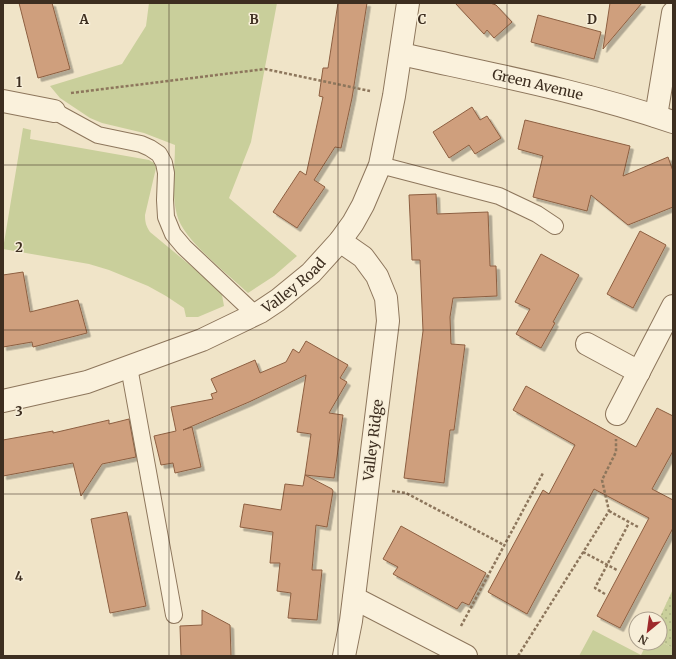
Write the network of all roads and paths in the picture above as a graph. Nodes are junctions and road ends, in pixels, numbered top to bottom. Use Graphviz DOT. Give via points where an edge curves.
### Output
graph roads {
  1 [pos="408,3"];
  2 [pos="673,13"];
  3 [pos="402,54"];
  4 [pos="68,94"];
  5 [pos="394,96"];
  6 [pos="3,101"];
  7 [pos="54,111"];
  8 [pos="664,119"];
  9 [pos="380,166"];
  10 [pos="555,226"];
  11 [pos="340,241"];
  12 [pos="673,306"];
  13 [pos="256,314"];
  14 [pos="587,344"];
  15 [pos="129,367"];
  16 [pos="639,372"];
  17 [pos="3,401"];
  18 [pos="617,414"];
  19 [pos="542,473"];
  20 [pos="367,488"];
  21 [pos="609,511"];
  22 [pos="629,522"];
  23 [pos="638,527"];
  24 [pos="504,545"];
  25 [pos="583,552"];
  26 [pos="607,565"];
  27 [pos="617,570"];
  28 [pos="605,594"];
  29 [pos="354,598"];
  30 [pos="174,615"];
  31 [pos="458,652"];
  32 [pos="344,656"];
  33 [pos="518,656"];
  1 -- 3 [label="street, Valley Road"];
  2 -- 8 [label="street"];
  3 -- 5 [label="street, Valley Road"];
  3 -- 8 [label="street, Green Avenue" via="592,98"];
  4 -- 5 [label="path" via="265,69"];
  5 -- 9 [label="street, Valley Road"];
  6 -- 7 [label="street"];
  7 -- 13 [label="lane" via="98,135 141,144 159,154 166,173 166,217 173,234 184,248"];
  9 -- 10 [label="lane" via="499,196"];
  9 -- 11 [label="street, Valley Road" via="363,205"];
  11 -- 13 [label="street, Valley Road" via="295,288"];
  11 -- 20 [label="street, Valley Ridge" via="363,257 377,276 386,298 388,321"];
  12 -- 16 [label="street"];
  13 -- 15 [label="street, Valley Road" via="202,340"];
  14 -- 16 [label="street"];
  15 -- 17 [label="street, Valley Road" via="87,382"];
  15 -- 30 [label="lane"];
  16 -- 18 [label="street"];
  18 -- 21 [label="path" via="616,452 602,480"];
  19 -- 24 [label="path"];
  20 -- 24 [label="path" via="406,493"];
  20 -- 29 [label="street, Valley Ridge"];
  21 -- 22 [label="path"];
  21 -- 25 [label="path"];
  22 -- 23 [label="path"];
  22 -- 26 [label="path"];
  24 -- 31 [label="path"];
  25 -- 26 [label="path"];
  25 -- 33 [label="path"];
  26 -- 27 [label="path"];
  26 -- 28 [label="path" via="595,588"];
  29 -- 31 [label="street"];
  29 -- 32 [label="street, Valley Ridge"];
}
